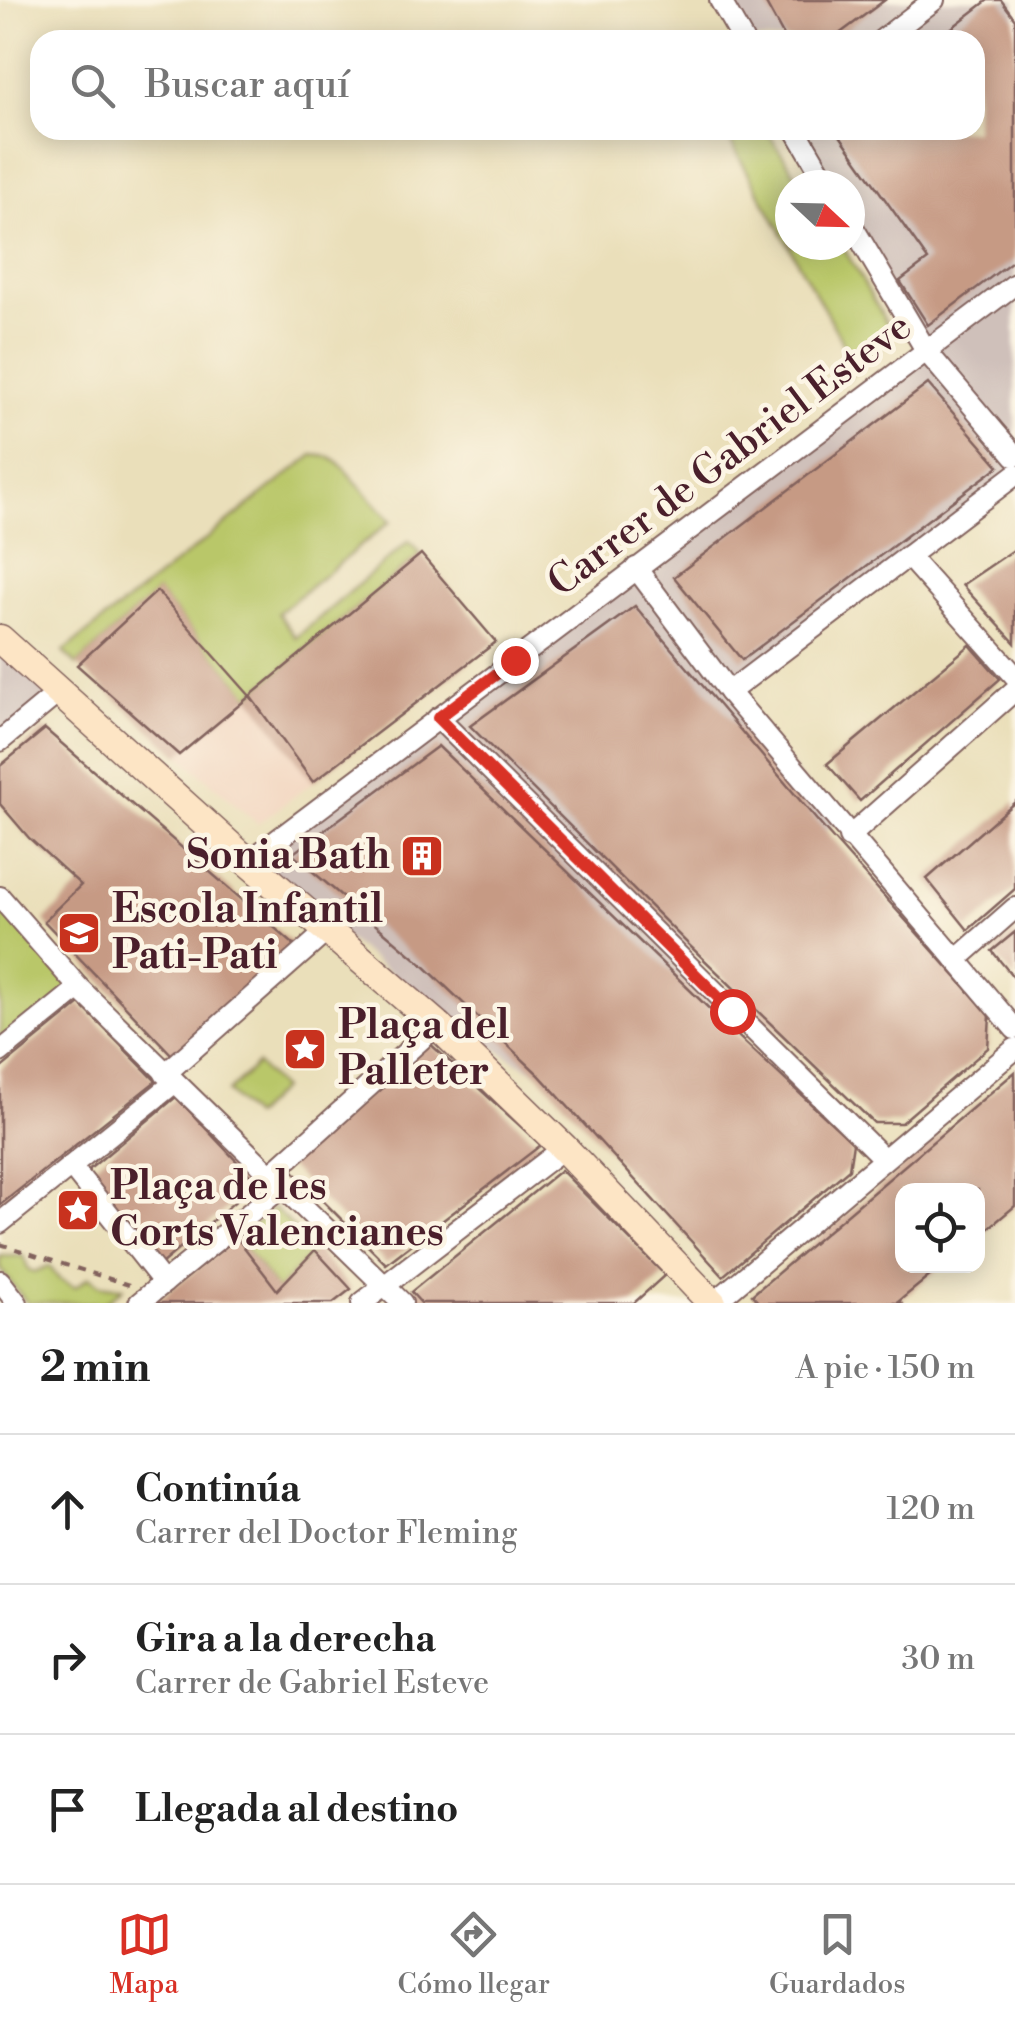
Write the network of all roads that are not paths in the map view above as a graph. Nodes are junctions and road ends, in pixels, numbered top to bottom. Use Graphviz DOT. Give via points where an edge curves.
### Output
graph roads {
  1 [pos="720,0"];
  2 [pos="934,0"];
  3 [pos="737,30"];
  4 [pos="895,30"];
  5 [pos="802,140"];
  6 [pos="819,170"];
  7 [pos="865,248"];
  8 [pos="1015,284"];
  9 [pos="926,352"];
  10 [pos="1015,456"];
  11 [pos="1015,475"];
  12 [pos="908,556"];
  13 [pos="636,568"];
  14 [pos="0,640"];
  15 [pos="1015,676"];
  16 [pos="1015,690"];
  17 [pos="730,692"];
  18 [pos="58,693"];
  19 [pos="438,718"];
  20 [pos="0,741"];
  21 [pos="849,837"];
  22 [pos="248,862"];
  23 [pos="0,897"];
  24 [pos="1015,908"];
  25 [pos="328,930"];
  26 [pos="956,960"];
  27 [pos="79,988"];
  28 [pos="437,1025"];
  29 [pos="1015,1029"];
  30 [pos="1015,1049"];
  31 [pos="0,1052"];
  32 [pos="170,1078"];
  33 [pos="564,1148"];
  34 [pos="884,1159"];
  35 [pos="71,1166"];
  36 [pos="276,1181"];
  37 [pos="0,1223"];
  38 [pos="0,1281"];
  39 [pos="384,1285"];
  40 [pos="152,1292"];
  41 [pos="17,1303"];
  42 [pos="362,1303"];
  43 [pos="402,1303"];
  44 [pos="713,1303"];
  1 -- 3 [label="street"];
  2 -- 4 [label="street"];
  5 -- 6 [label="street"];
  7 -- 9 [label="street"];
  8 -- 9 [label="street, Carrer de Gabriel Esteve"];
  9 -- 10 [label="street"];
  9 -- 13 [label="street, Carrer de Gabriel Esteve"];
  11 -- 12 [label="street"];
  12 -- 15 [label="street"];
  12 -- 17 [label="street"];
  13 -- 17 [label="street"];
  13 -- 19 [label="street, Carrer de Gabriel Esteve"];
  14 -- 18 [label="main road"];
  16 -- 21 [label="street"];
  17 -- 21 [label="street"];
  18 -- 20 [label="street"];
  18 -- 22 [label="main road"];
  19 -- 22 [label="street, Carrer de Gabriel Esteve"];
  19 -- 34 [label="street"];
  21 -- 26 [label="street"];
  22 -- 25 [label="main road"];
  23 -- 27 [label="street"];
  24 -- 26 [label="street"];
  25 -- 28 [label="main road"];
  25 -- 32 [label="street"];
  26 -- 29 [label="street"];
  27 -- 31 [label="street"];
  27 -- 32 [label="street"];
  28 -- 33 [label="main road"];
  28 -- 36 [label="street"];
  30 -- 34 [label="street"];
  32 -- 35 [label="street"];
  32 -- 36 [label="street"];
  33 -- 39 [label="street"];
  33 -- 44 [label="main road"];
  34 -- 44 [label="street"];
  35 -- 37 [label="street"];
  35 -- 40 [label="street"];
  36 -- 39 [label="street"];
  36 -- 40 [label="street"];
  38 -- 41 [label="street"];
  39 -- 42 [label="street"];
  39 -- 43 [label="street"];
}
